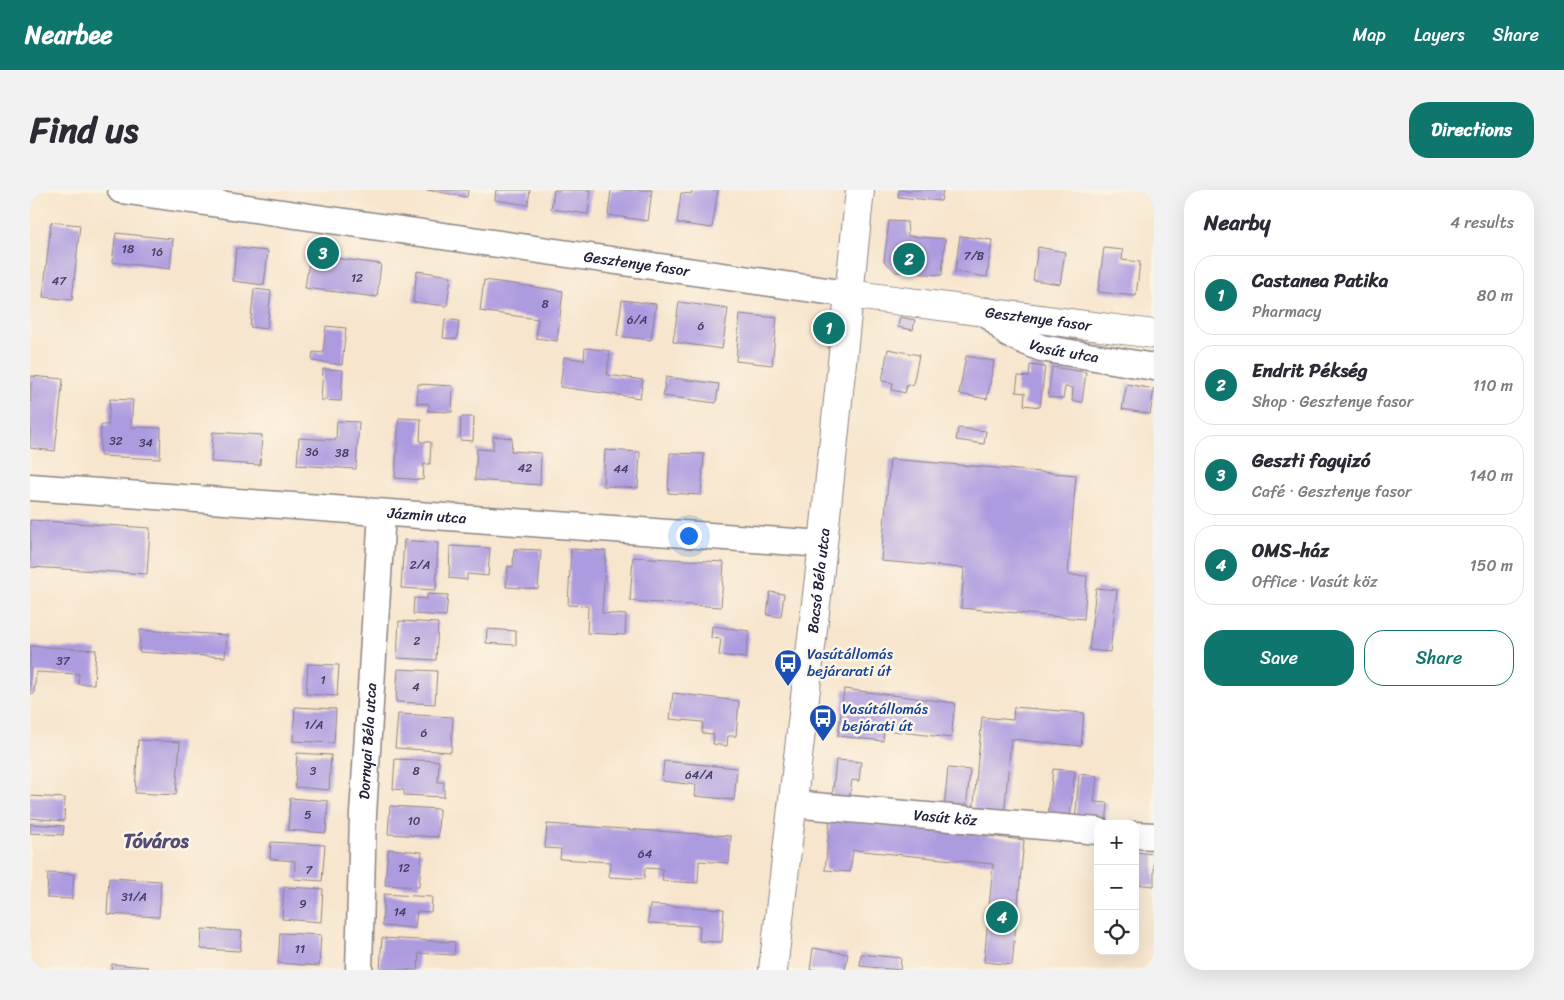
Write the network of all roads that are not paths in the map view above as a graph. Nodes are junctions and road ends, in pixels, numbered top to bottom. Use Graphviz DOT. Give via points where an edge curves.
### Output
graph roads {
  1 [pos="121,190"];
  2 [pos="860,190"];
  3 [pos="848,294"];
  4 [pos="986,311"];
  5 [pos="1154,334"];
  6 [pos="1154,366"];
  7 [pos="30,487"];
  8 [pos="382,513"];
  9 [pos="823,544"];
  10 [pos="792,804"];
  11 [pos="1094,831"];
  12 [pos="1139,835"];
  13 [pos="1154,836"];
  14 [pos="359,970"];
  15 [pos="773,970"];
  1 -- 3 [label="street, Gesztenye fasor"];
  2 -- 3 [label="main road, Bacsó Béla utca"];
  3 -- 4 [label="main road, Gesztenye fasor"];
  3 -- 9 [label="main road, Bacsó Béla utca"];
  4 -- 5 [label="main road, Gesztenye fasor"];
  4 -- 6 [label="street, Vasút utca" via="1008,334 1041,348"];
  7 -- 8 [label="street, Jázmin utca"];
  8 -- 9 [label="street, Jázmin utca"];
  8 -- 14 [label="street, Dornyai Béla utca" via="363,814"];
  9 -- 10 [label="main road, Bacsó Béla utca"];
  10 -- 11 [label="street, Vasút köz"];
  10 -- 15 [label="main road, Bacsó Béla utca"];
  12 -- 13 [label="street"];
}
